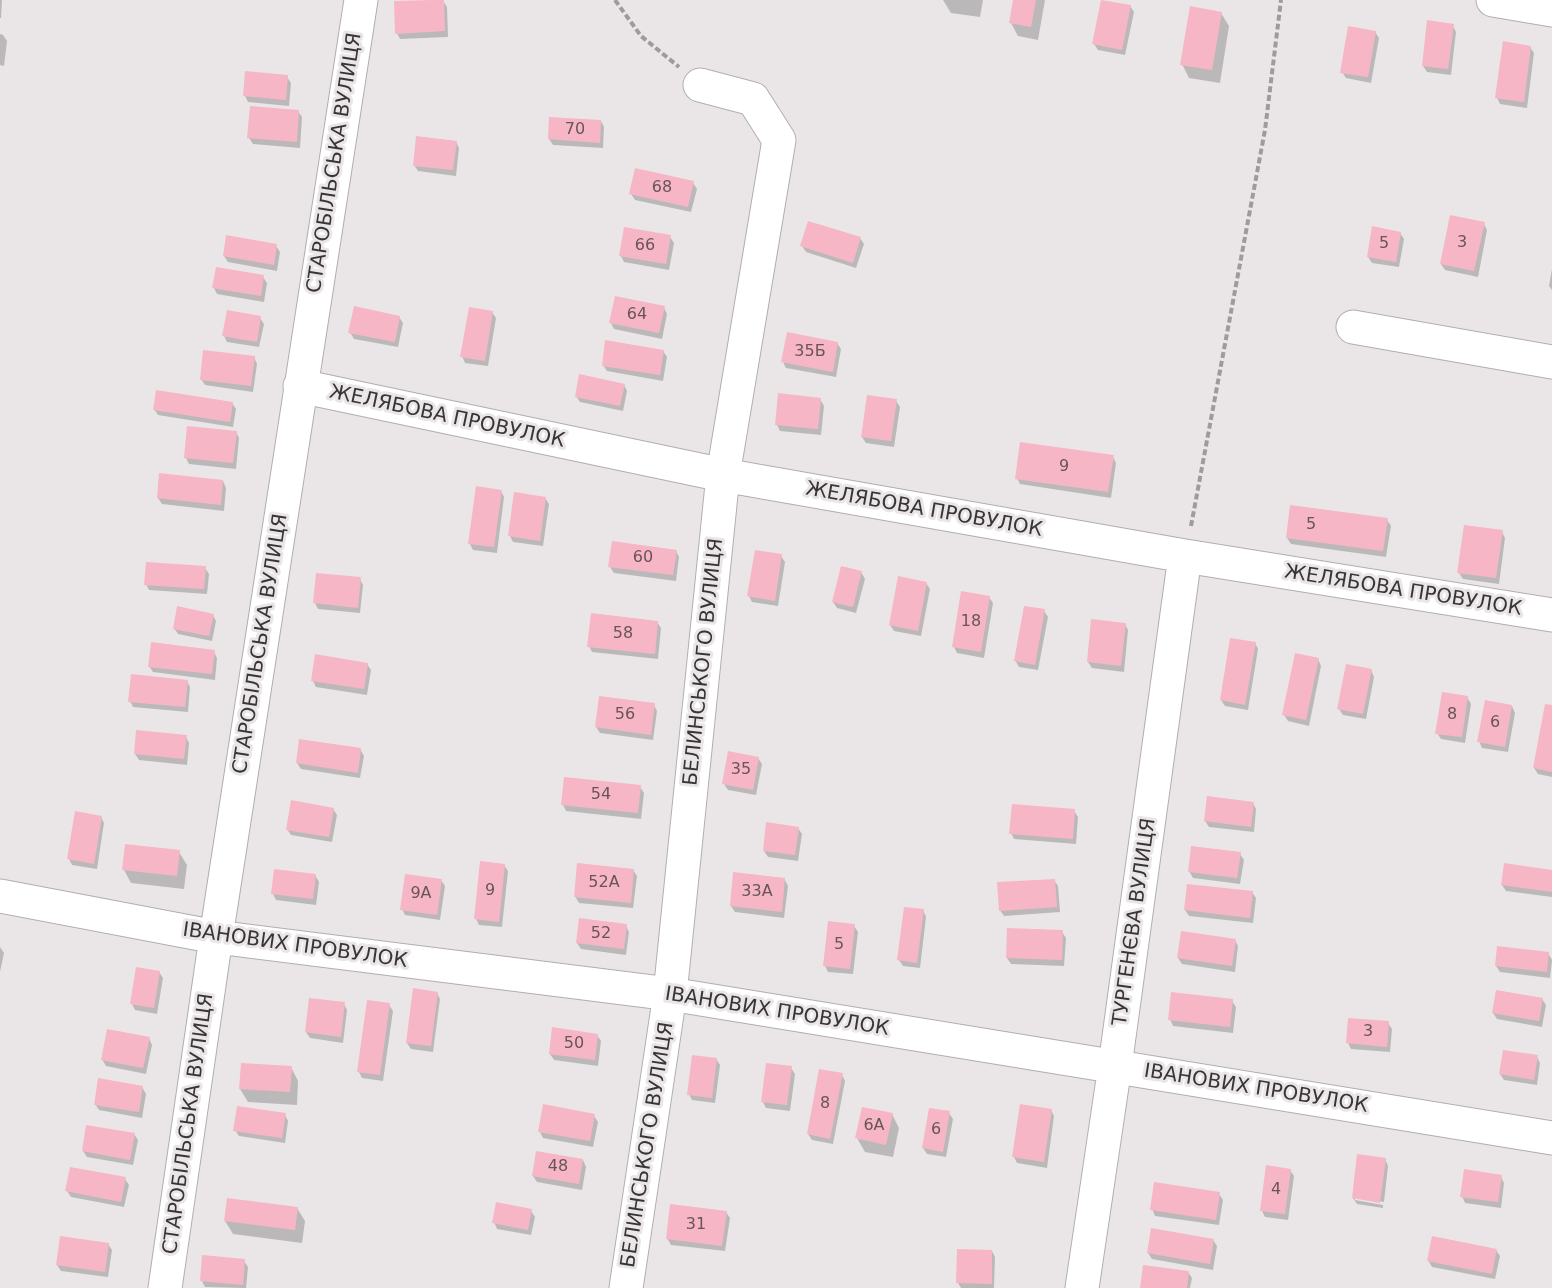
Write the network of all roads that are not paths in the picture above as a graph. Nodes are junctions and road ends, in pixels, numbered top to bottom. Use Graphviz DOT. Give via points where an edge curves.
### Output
graph roads {
  1 [pos="361,0"];
  2 [pos="1493,0"];
  3 [pos="1552,10"];
  4 [pos="700,85"];
  5 [pos="1353,327"];
  6 [pos="1552,362"];
  7 [pos="300,386"];
  8 [pos="723,475"];
  9 [pos="1185,556"];
  10 [pos="1552,615"];
  11 [pos="0,896"];
  12 [pos="216,937"];
  13 [pos="670,994"];
  14 [pos="1115,1066"];
  15 [pos="1552,1138"];
  16 [pos="165,1288"];
  17 [pos="626,1288"];
  18 [pos="1082,1288"];
  1 -- 7 [label="street, СТАРОБІЛЬСЬКА ВУЛИЦЯ"];
  2 -- 3 [label="street"];
  4 -- 8 [label="street, БЕЛИНСЬКОГО ВУЛИЦЯ" via="753,99 779,140"];
  5 -- 6 [label="street"];
  7 -- 8 [label="street, ЖЕЛЯБОВА ПРОВУЛОК"];
  7 -- 12 [label="street, СТАРОБІЛЬСЬКА ВУЛИЦЯ"];
  8 -- 9 [label="street, ЖЕЛЯБОВА ПРОВУЛОК"];
  8 -- 13 [label="street, БЕЛИНСЬКОГО ВУЛИЦЯ"];
  9 -- 10 [label="street, ЖЕЛЯБОВА ПРОВУЛОК"];
  9 -- 14 [label="street, ТУРГЕНЄВА ВУЛИЦЯ"];
  11 -- 12 [label="street, ІВАНОВИХ ПРОВУЛОК"];
  12 -- 13 [label="street, ІВАНОВИХ ПРОВУЛОК"];
  12 -- 16 [label="street, СТАРОБІЛЬСЬКА ВУЛИЦЯ"];
  13 -- 14 [label="street, ІВАНОВИХ ПРОВУЛОК"];
  13 -- 17 [label="street, БЕЛИНСЬКОГО ВУЛИЦЯ"];
  14 -- 15 [label="street, ІВАНОВИХ ПРОВУЛОК"];
  14 -- 18 [label="street, ТУРГЕНЄВА ВУЛИЦЯ"];
}
